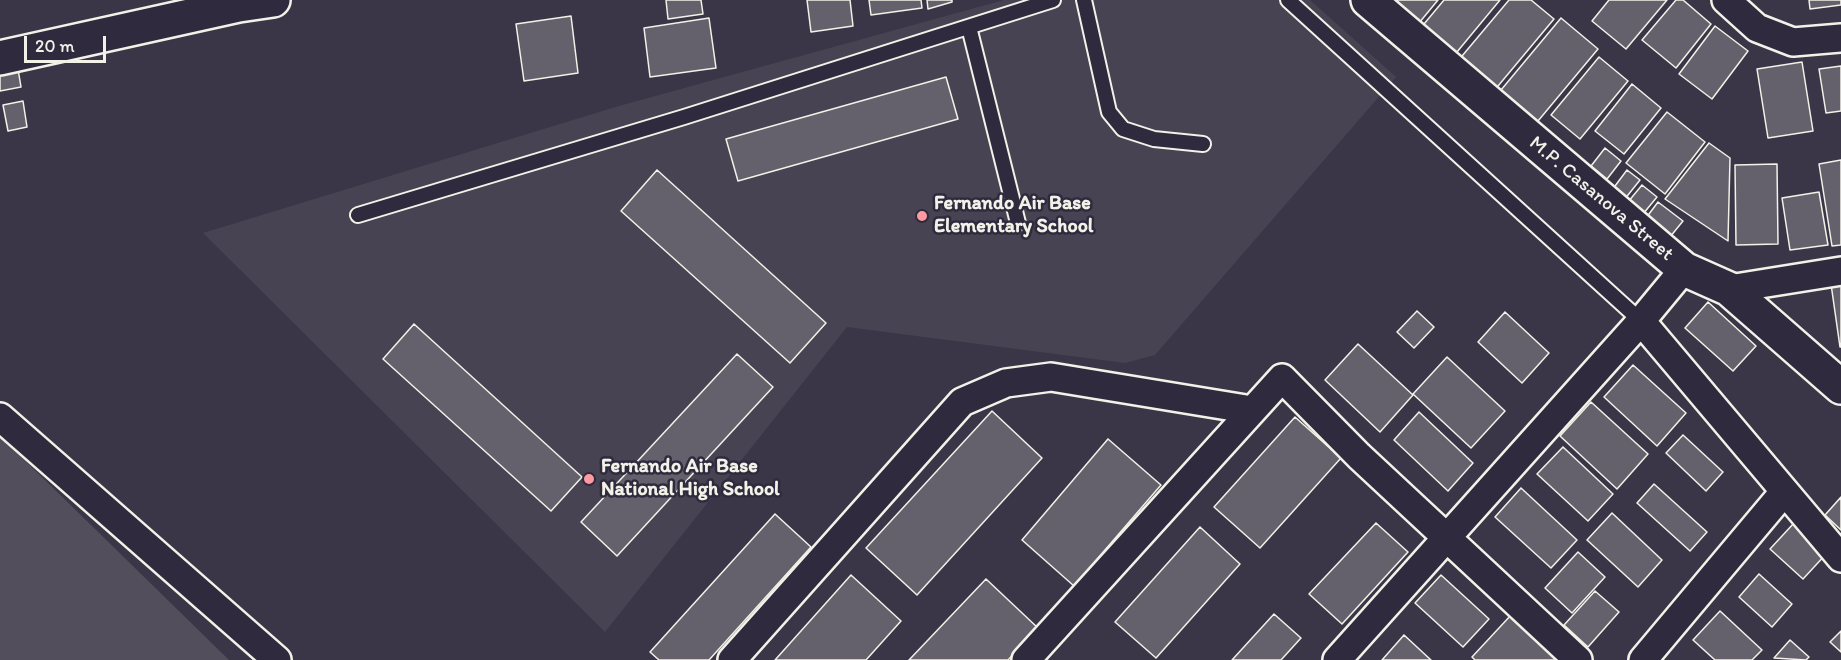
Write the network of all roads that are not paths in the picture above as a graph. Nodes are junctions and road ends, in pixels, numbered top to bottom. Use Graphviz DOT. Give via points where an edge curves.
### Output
graph roads {
  1 [pos="273,0"];
  2 [pos="1053,0"];
  3 [pos="1084,0"];
  4 [pos="1288,0"];
  5 [pos="1368,0"];
  6 [pos="1726,0"];
  7 [pos="969,27"];
  8 [pos="1841,38"];
  9 [pos="0,58"];
  10 [pos="1203,144"];
  11 [pos="358,215"];
  12 [pos="1017,223"];
  13 [pos="1684,269"];
  14 [pos="1841,271"];
  15 [pos="1729,289"];
  16 [pos="1641,321"];
  17 [pos="1841,387"];
  18 [pos="1252,410"];
  19 [pos="0,417"];
  20 [pos="1784,492"];
  21 [pos="1447,539"];
  22 [pos="1841,558"];
  23 [pos="277,660"];
  24 [pos="732,660"];
  25 [pos="1026,660"];
  26 [pos="1337,660"];
  27 [pos="1578,660"];
  28 [pos="1643,660"];
  1 -- 9 [label="street"];
  2 -- 7 [label="lane"];
  3 -- 10 [label="lane" via="1109,112 1123,129 1154,139"];
  4 -- 16 [label="lane"];
  5 -- 13 [label="street, M.P. Casanova Street"];
  6 -- 8 [label="street" via="1757,28 1793,42"];
  7 -- 11 [label="lane"];
  7 -- 12 [label="lane"];
  13 -- 15 [label="street, M.P. Casanova Street"];
  13 -- 16 [label="street"];
  14 -- 15 [label="street"];
  15 -- 17 [label="street, M.P. Casanova Street"];
  16 -- 20 [label="street"];
  16 -- 21 [label="street"];
  18 -- 21 [label="street" via="1282,378"];
  18 -- 24 [label="street" via="1051,377 1006,383 962,402"];
  18 -- 25 [label="street"];
  19 -- 23 [label="street"];
  20 -- 22 [label="street"];
  20 -- 28 [label="street"];
  21 -- 26 [label="street"];
  21 -- 27 [label="street"];
}
